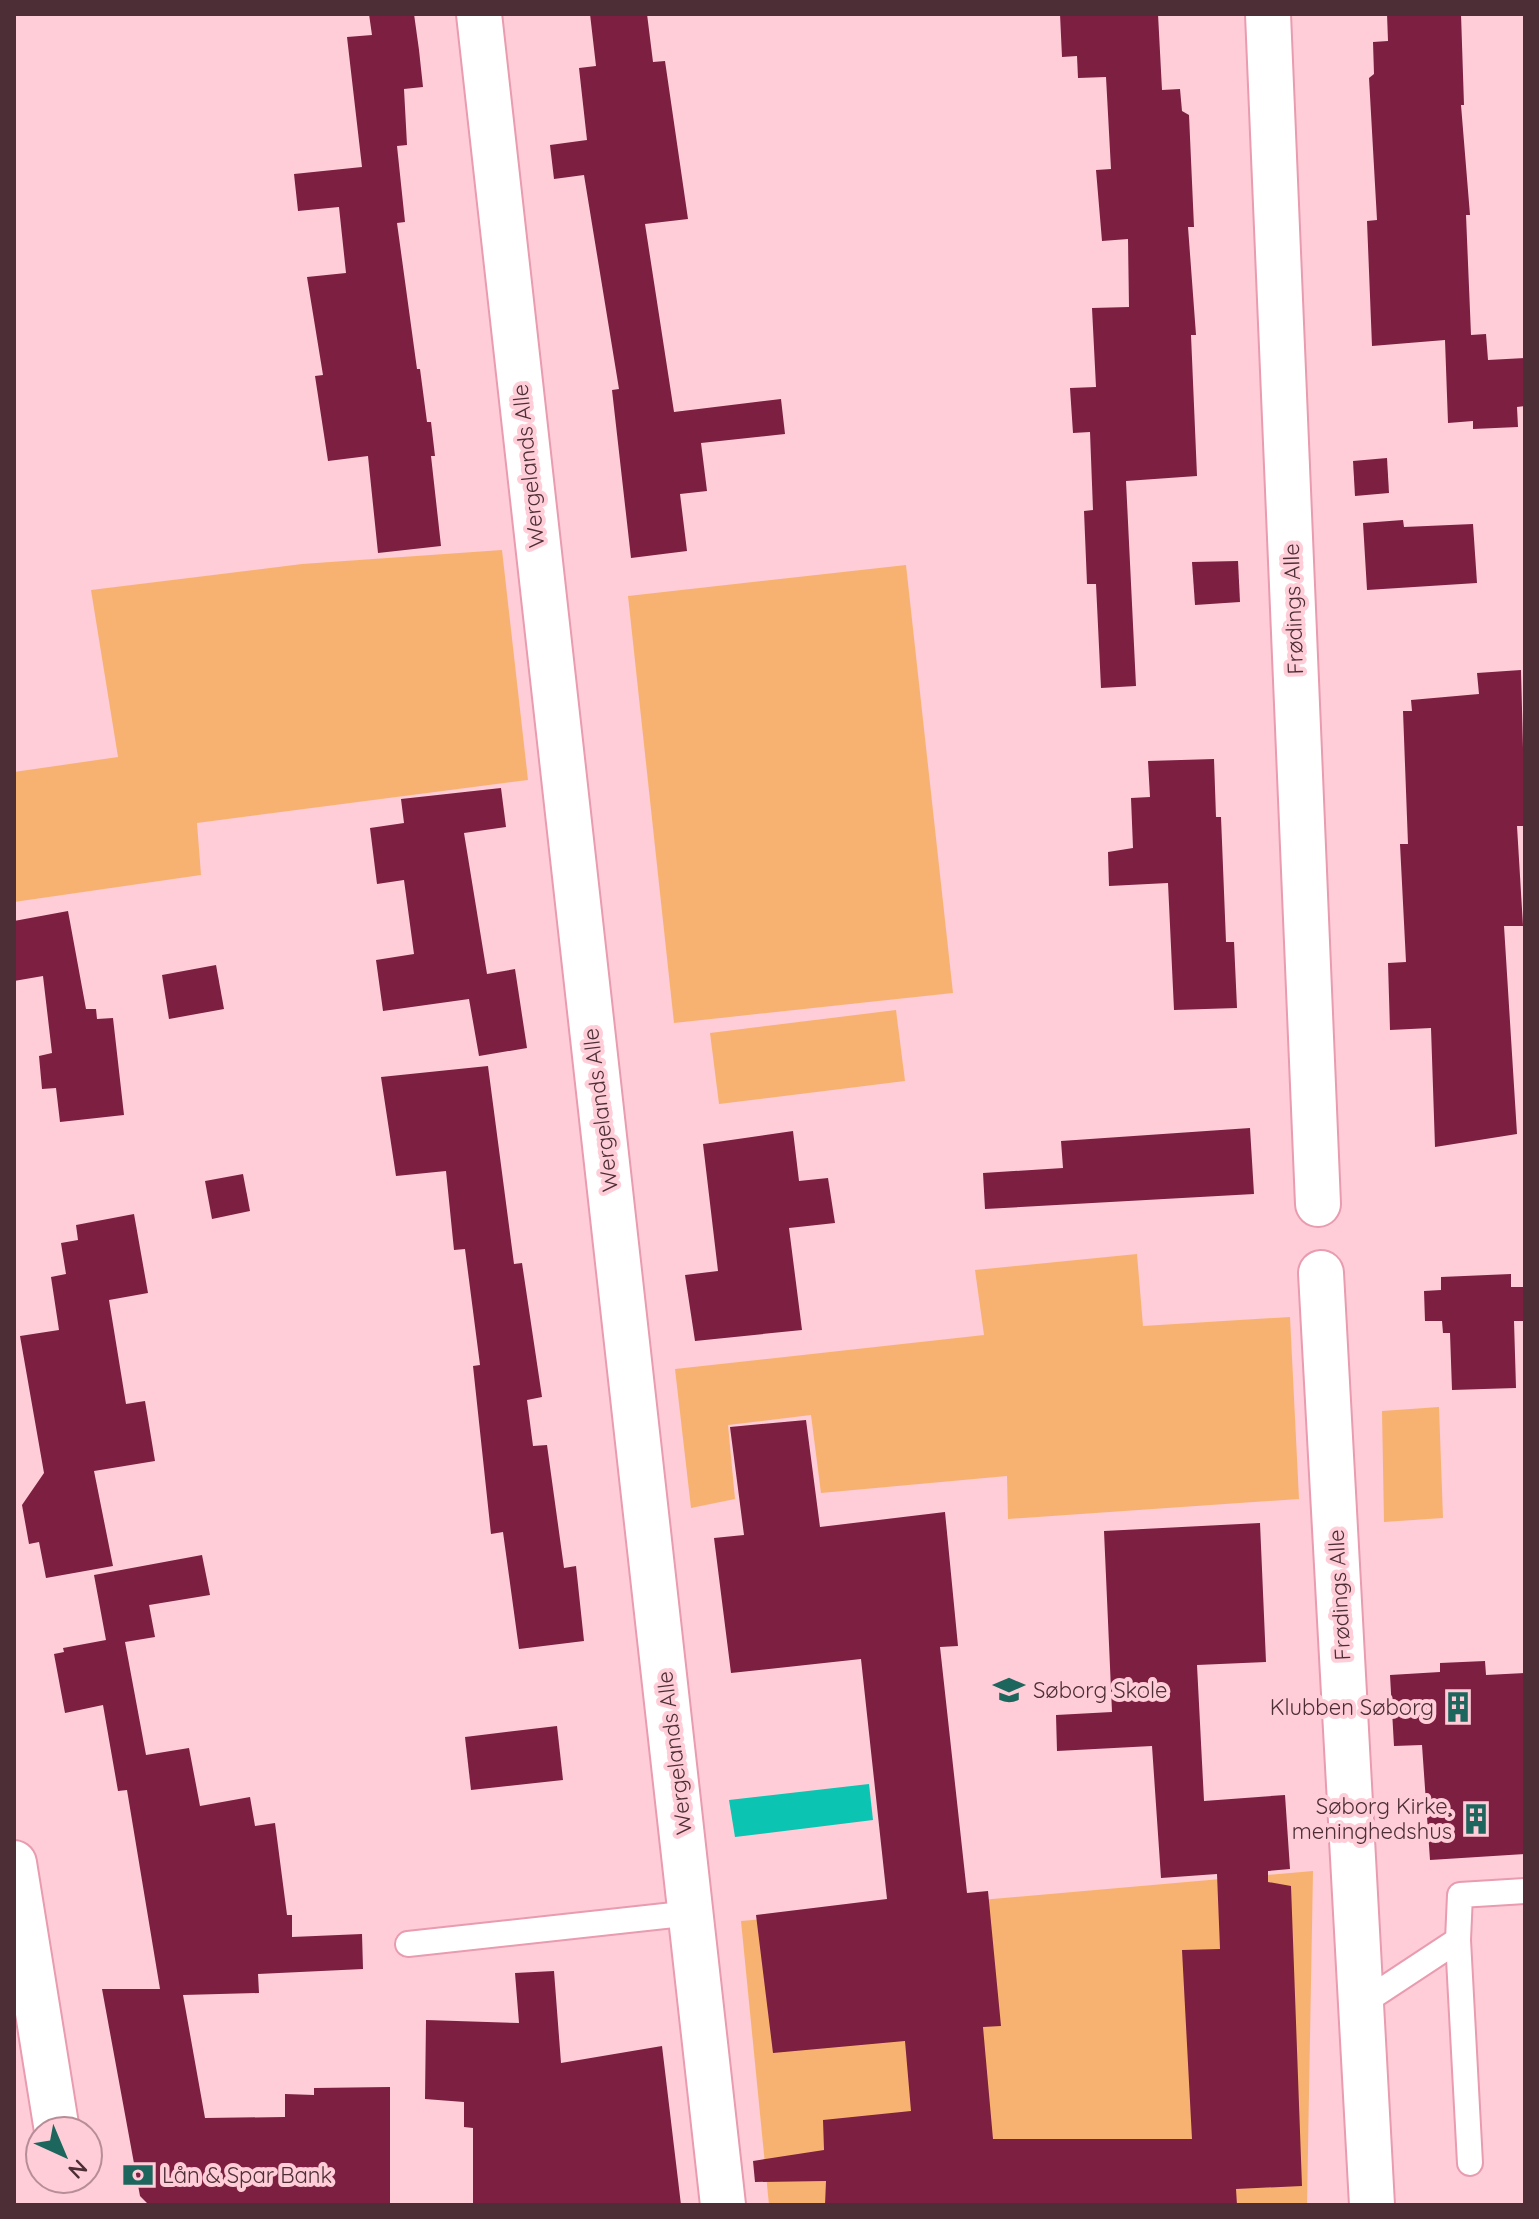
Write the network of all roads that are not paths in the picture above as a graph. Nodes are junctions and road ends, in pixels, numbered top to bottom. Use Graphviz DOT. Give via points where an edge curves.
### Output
graph roads {
  1 [pos="479,14"];
  2 [pos="1268,14"];
  3 [pos="1318,1204"];
  4 [pos="1321,1273"];
  5 [pos="14,1863"];
  6 [pos="1525,1891"];
  7 [pos="692,1913"];
  8 [pos="1458,1940"];
  9 [pos="408,1944"];
  10 [pos="1361,2004"];
  11 [pos="54,2115"];
  12 [pos="1470,2163"];
  13 [pos="723,2205"];
  14 [pos="1372,2205"];
  1 -- 7 [label="street, Wergelands Alle"];
  2 -- 3 [label="street, Frødings Alle"];
  4 -- 10 [label="street, Frødings Alle"];
  5 -- 11 [label="street"];
  6 -- 8 [label="lane" via="1460,1895"];
  7 -- 9 [label="lane"];
  7 -- 13 [label="street, Wergelands Alle"];
  8 -- 10 [label="lane"];
  8 -- 12 [label="lane"];
  10 -- 14 [label="street, Frødings Alle"];
}
